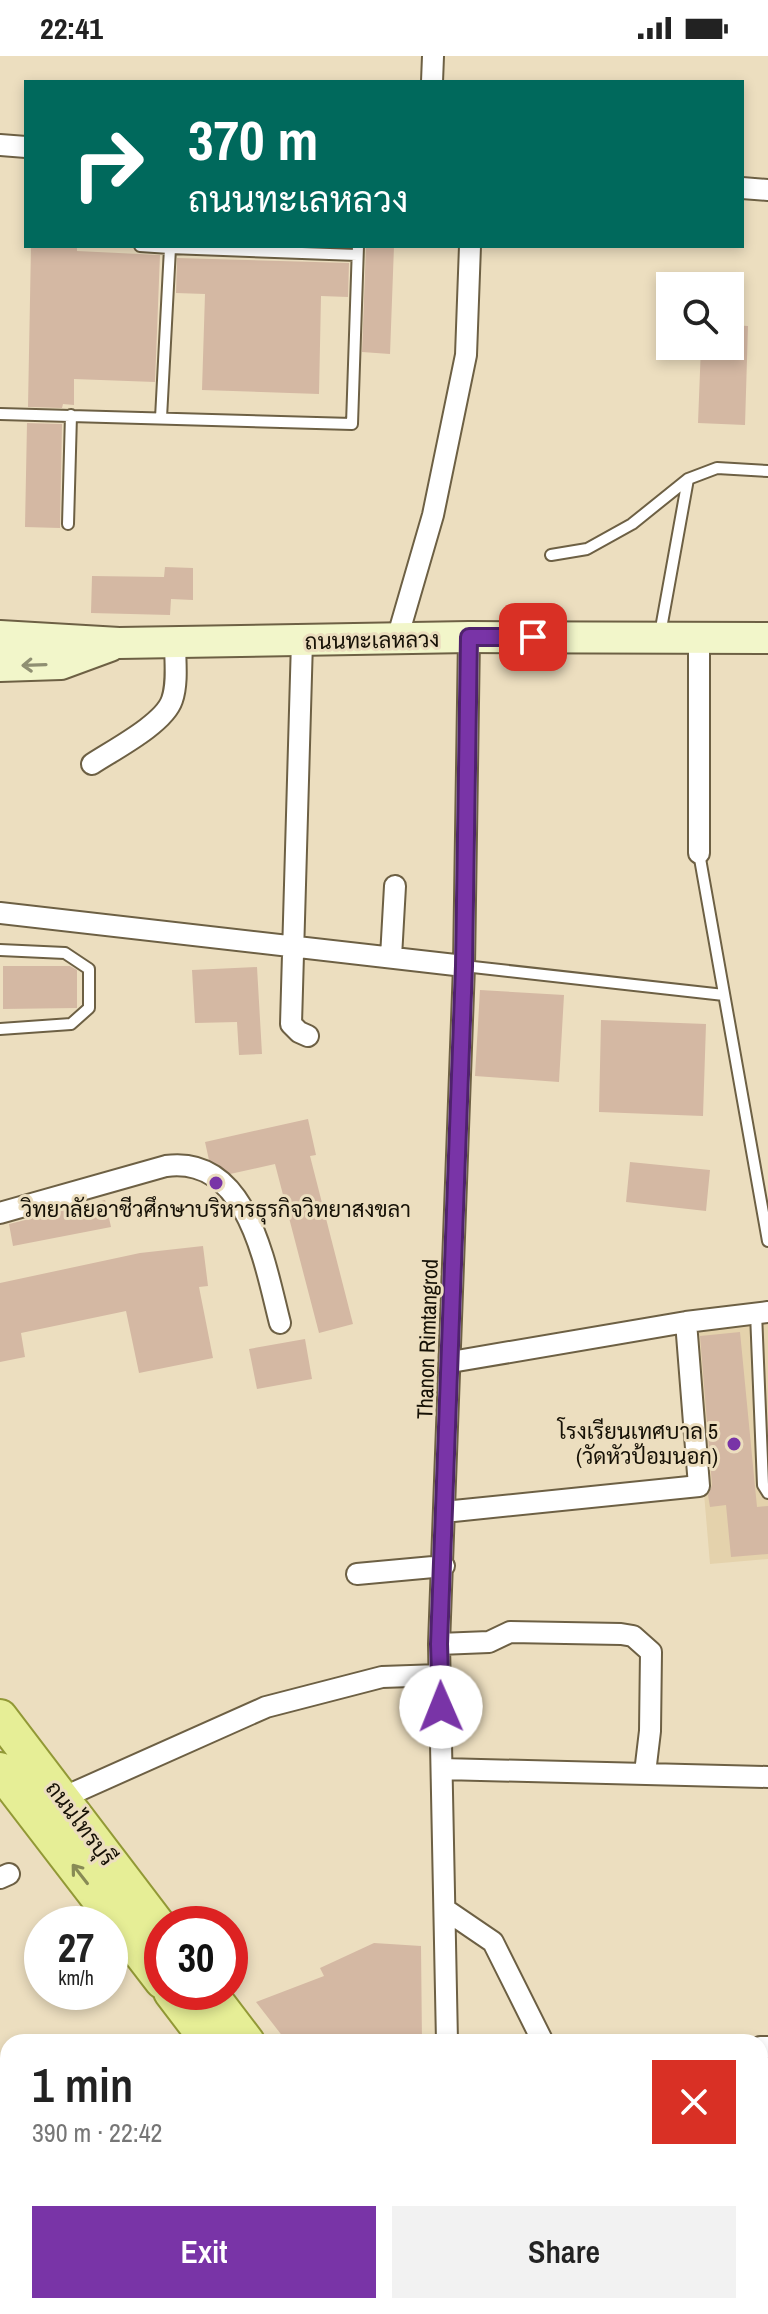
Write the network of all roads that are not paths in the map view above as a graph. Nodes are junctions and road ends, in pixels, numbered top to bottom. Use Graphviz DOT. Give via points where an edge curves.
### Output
graph roads {
  1 [pos="433,56"];
  2 [pos="432,80"];
  3 [pos="0,145"];
  4 [pos="24,147"];
  5 [pos="744,188"];
  6 [pos="768,190"];
  7 [pos="170,248"];
  8 [pos="470,248"];
  9 [pos="358,250"];
  10 [pos="0,414"];
  11 [pos="71,415"];
  12 [pos="161,418"];
  13 [pos="768,471"];
  14 [pos="688,479"];
  15 [pos="68,524"];
  16 [pos="551,555"];
  17 [pos="0,636"];
  18 [pos="469,637"];
  19 [pos="659,637"];
  20 [pos="699,637"];
  21 [pos="768,638"];
  22 [pos="397,639"];
  23 [pos="302,641"];
  24 [pos="175,642"];
  25 [pos="119,643"];
  26 [pos="0,666"];
  27 [pos="92,764"];
  28 [pos="699,853"];
  29 [pos="395,886"];
  30 [pos="0,913"];
  31 [pos="293,947"];
  32 [pos="0,950"];
  33 [pos="391,957"];
  34 [pos="464,966"];
  35 [pos="724,995"];
  36 [pos="0,1029"];
  37 [pos="308,1036"];
  38 [pos="0,1213"];
  39 [pos="768,1241"];
  40 [pos="762,1313"];
  41 [pos="686,1322"];
  42 [pos="280,1323"];
  43 [pos="451,1362"];
  44 [pos="768,1493"];
  45 [pos="444,1512"];
  46 [pos="444,1566"];
  47 [pos="357,1574"];
  48 [pos="439,1644"];
  49 [pos="440,1675"];
  50 [pos="0,1717"];
  51 [pos="442,1769"];
  52 [pos="0,1770"];
  53 [pos="645,1773"];
  54 [pos="768,1777"];
  55 [pos="62,1798"];
  56 [pos="144,1906"];
  57 [pos="446,1910"];
  58 [pos="144,1958"];
  59 [pos="185,2010"];
  60 [pos="223,2010"];
  61 [pos="203,2034"];
  62 [pos="241,2034"];
  63 [pos="447,2034"];
  64 [pos="539,2034"];
  1 -- 2 [label="street"];
  3 -- 4 [label="street"];
  5 -- 6 [label="street"];
  7 -- 9 [label="lane"];
  7 -- 12 [label="lane"];
  8 -- 22 [label="street" via="466,355 433,515"];
  9 -- 12 [label="lane" via="352,424"];
  10 -- 11 [label="lane"];
  11 -- 12 [label="lane"];
  11 -- 15 [label="lane"];
  13 -- 14 [label="lane" via="717,468"];
  14 -- 16 [label="lane" via="632,524 587,549"];
  14 -- 19 [label="lane"];
  17 -- 25 [label="main road, ถนนทะเลหลวง"];
  18 -- 19 [label="main road, ถนนทะเลหลวง"];
  18 -- 22 [label="main road, ถนนทะเลหลวง"];
  18 -- 34 [label="street, Thanon Rimtangrod"];
  19 -- 20 [label="main road, ถนนทะเลหลวง"];
  20 -- 21 [label="main road, ถนนทะเลหลวง"];
  20 -- 28 [label="street"];
  22 -- 23 [label="main road, ถนนทะเลหลวง"];
  23 -- 24 [label="main road, ถนนทะเลหลวง"];
  23 -- 31 [label="street"];
  24 -- 25 [label="main road, ถนนทะเลหลวง"];
  24 -- 27 [label="street" via="174,685 167,710"];
  25 -- 26 [label="main road, ถนนทะเลหลวง, one-way" via="61,664"];
  28 -- 35 [label="lane"];
  29 -- 33 [label="street"];
  30 -- 31 [label="street"];
  31 -- 33 [label="street"];
  31 -- 37 [label="street" via="291,1024"];
  32 -- 36 [label="lane" via="65,953 89,969 89,1008 71,1024"];
  33 -- 34 [label="street"];
  34 -- 35 [label="lane"];
  34 -- 43 [label="street, Thanon Rimtangrod"];
  35 -- 39 [label="lane"];
  38 -- 42 [label="street" via="166,1166 197,1168 232,1189 258,1239"];
  40 -- 41 [label="street"];
  40 -- 44 [label="lane" via="763,1485"];
  41 -- 43 [label="street"];
  41 -- 45 [label="street" via="699,1486"];
  43 -- 45 [label="street, Thanon Rimtangrod"];
  45 -- 46 [label="street, Thanon Rimtangrod"];
  46 -- 47 [label="street"];
  46 -- 48 [label="street, Thanon Rimtangrod"];
  48 -- 49 [label="street, Thanon Rimtangrod"];
  48 -- 53 [label="street" via="489,1642 510,1632 633,1636 651,1652"];
  49 -- 51 [label="street, Thanon Rimtangrod"];
  49 -- 55 [label="street" via="382,1677 266,1707"];
  50 -- 55 [label="main road, ถนนไทรบุรี"];
  51 -- 53 [label="street"];
  51 -- 57 [label="street, Thanon Rimtangrod"];
  58 -- 52 [label="main road, ถนนไทรบุรี, one-way"];
  53 -- 54 [label="street"];
  55 -- 56 [label="main road, ถนนไทรบุรี"];
  57 -- 63 [label="street, Thanon Rimtangrod"];
  57 -- 64 [label="street" via="493,1942"];
  59 -- 61 [label="main road"];
  60 -- 62 [label="main road"];
}
